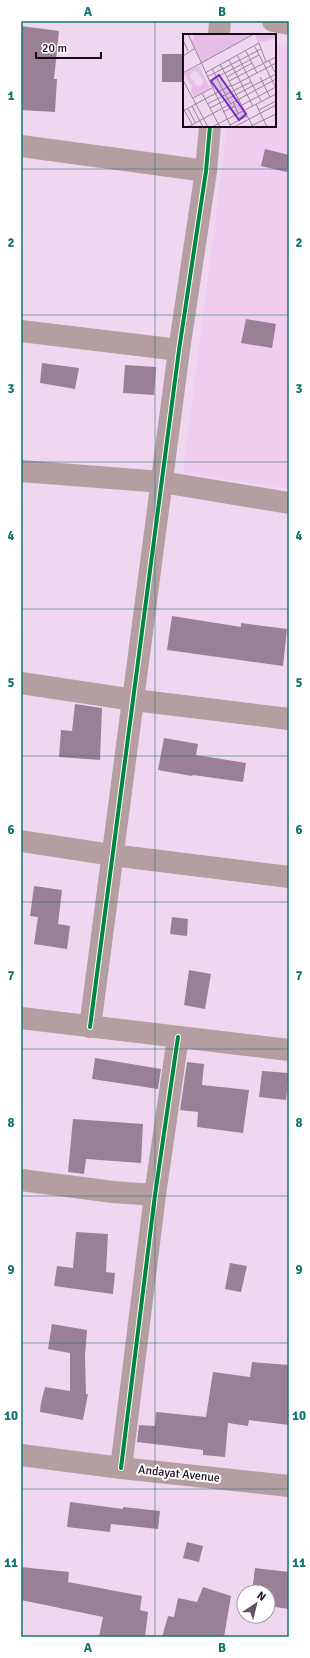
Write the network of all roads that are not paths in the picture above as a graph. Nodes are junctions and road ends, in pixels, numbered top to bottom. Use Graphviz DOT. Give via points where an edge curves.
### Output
graph roads {
  1 [pos="220,21"];
  2 [pos="273,21"];
  3 [pos="289,24"];
  4 [pos="219,34"];
  5 [pos="210,127"];
  6 [pos="21,146"];
  7 [pos="206,171"];
  8 [pos="21,331"];
  9 [pos="179,350"];
  10 [pos="21,470"];
  11 [pos="162,482"];
  12 [pos="289,503"];
  13 [pos="21,683"];
  14 [pos="134,700"];
  15 [pos="289,719"];
  16 [pos="21,841"];
  17 [pos="112,855"];
  18 [pos="289,877"];
  19 [pos="21,1018"];
  20 [pos="90,1027"];
  21 [pos="178,1037"];
  22 [pos="289,1050"];
  23 [pos="21,1180"];
  24 [pos="154,1195"];
  25 [pos="21,1455"];
  26 [pos="121,1468"];
  27 [pos="289,1486"];
  1 -- 4 [label="street"];
  2 -- 3 [label="street"];
  5 -- 7 [label="street"];
  6 -- 7 [label="street"];
  7 -- 9 [label="street"];
  8 -- 9 [label="street"];
  9 -- 11 [label="street"];
  10 -- 11 [label="street"];
  11 -- 12 [label="street"];
  11 -- 14 [label="street"];
  13 -- 14 [label="street"];
  14 -- 15 [label="street"];
  14 -- 17 [label="street"];
  16 -- 17 [label="street"];
  17 -- 18 [label="street"];
  17 -- 20 [label="street"];
  19 -- 20 [label="street"];
  20 -- 21 [label="street"];
  21 -- 22 [label="street"];
  21 -- 24 [label="street"];
  23 -- 24 [label="street"];
  24 -- 26 [label="street"];
  25 -- 26 [label="street, Andayat Avenue"];
  26 -- 27 [label="street, Andayat Avenue"];
}
